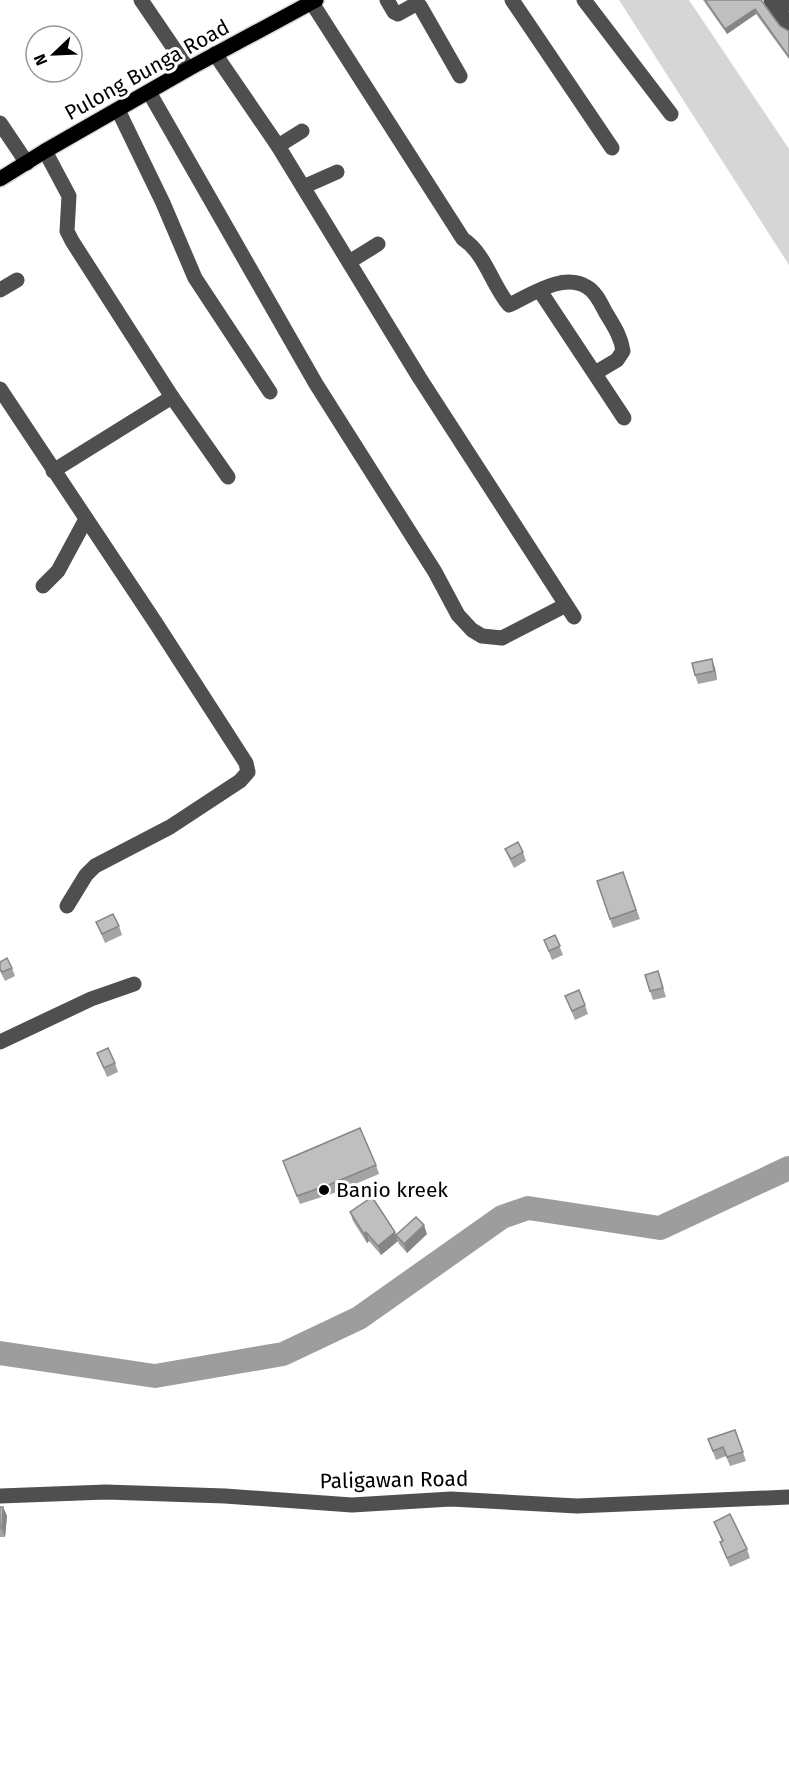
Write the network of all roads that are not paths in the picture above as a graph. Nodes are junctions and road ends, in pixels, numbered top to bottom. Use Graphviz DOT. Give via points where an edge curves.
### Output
graph roads {
  1 [pos="141,0"];
  2 [pos="387,0"];
  3 [pos="512,0"];
  4 [pos="584,0"];
  5 [pos="771,0"];
  6 [pos="786,0"];
  7 [pos="311,2"];
  8 [pos="789,4"];
  9 [pos="789,25"];
  10 [pos="215,54"];
  11 [pos="188,69"];
  12 [pos="460,76"];
  13 [pos="149,92"];
  14 [pos="118,110"];
  15 [pos="671,114"];
  16 [pos="0,123"];
  17 [pos="302,131"];
  18 [pos="278,146"];
  19 [pos="612,148"];
  20 [pos="45,151"];
  21 [pos="27,163"];
  22 [pos="337,172"];
  23 [pos="0,179"];
  24 [pos="303,187"];
  25 [pos="378,244"];
  26 [pos="349,262"];
  27 [pos="17,280"];
  28 [pos="0,290"];
  29 [pos="540,291"];
  30 [pos="595,373"];
  31 [pos="0,389"];
  32 [pos="270,392"];
  33 [pos="172,397"];
  34 [pos="624,418"];
  35 [pos="53,471"];
  36 [pos="228,477"];
  37 [pos="86,519"];
  38 [pos="43,586"];
  39 [pos="67,906"];
  40 [pos="134,984"];
  41 [pos="0,1042"];
  42 [pos="0,1496"];
  43 [pos="789,1497"];
  1 -- 11 [label="street"];
  2 -- 12 [label="street" via="398,14 416,4 420,6"];
  3 -- 19 [label="street"];
  4 -- 15 [label="street"];
  5 -- 9 [label="street"];
  6 -- 8 [label="street"];
  7 -- 10 [label="main road, Pulong Bunga Road"];
  7 -- 29 [label="street" via="463,239 474,247 501,297 509,305"];
  10 -- 11 [label="main road, Pulong Bunga Road"];
  10 -- 18 [label="street"];
  11 -- 13 [label="main road, Pulong Bunga Road"];
  13 -- 14 [label="main road, Pulong Bunga Road"];
  13 -- 26 [label="street" via="316,384 429,562 458,615 482,636 502,638 570,611"];
  14 -- 20 [label="main road, Pulong Bunga Road"];
  14 -- 32 [label="street" via="195,278"];
  16 -- 21 [label="street"];
  17 -- 18 [label="street"];
  18 -- 24 [label="street"];
  20 -- 21 [label="main road, Pulong Bunga Road"];
  20 -- 33 [label="street" via="69,196 68,231 72,241"];
  21 -- 23 [label="main road, Pulong Bunga Road"];
  22 -- 24 [label="street"];
  24 -- 26 [label="street"];
  25 -- 26 [label="street"];
  27 -- 28 [label="street"];
  29 -- 30 [label="street"];
  29 -- 30 [label="street" via="562,281 577,282 589,287 600,300 622,341 623,351 617,360"];
  30 -- 34 [label="street"];
  31 -- 35 [label="street"];
  33 -- 35 [label="street"];
  33 -- 36 [label="street"];
  35 -- 37 [label="street"];
  37 -- 38 [label="street" via="58,571"];
  37 -- 39 [label="street" via="248,772 240,782 179,822 95,866"];
  40 -- 41 [label="street" via="91,999"];
  42 -- 43 [label="street, Paligawan Road" via="106,1492 352,1504 451,1499 577,1506"];
}
